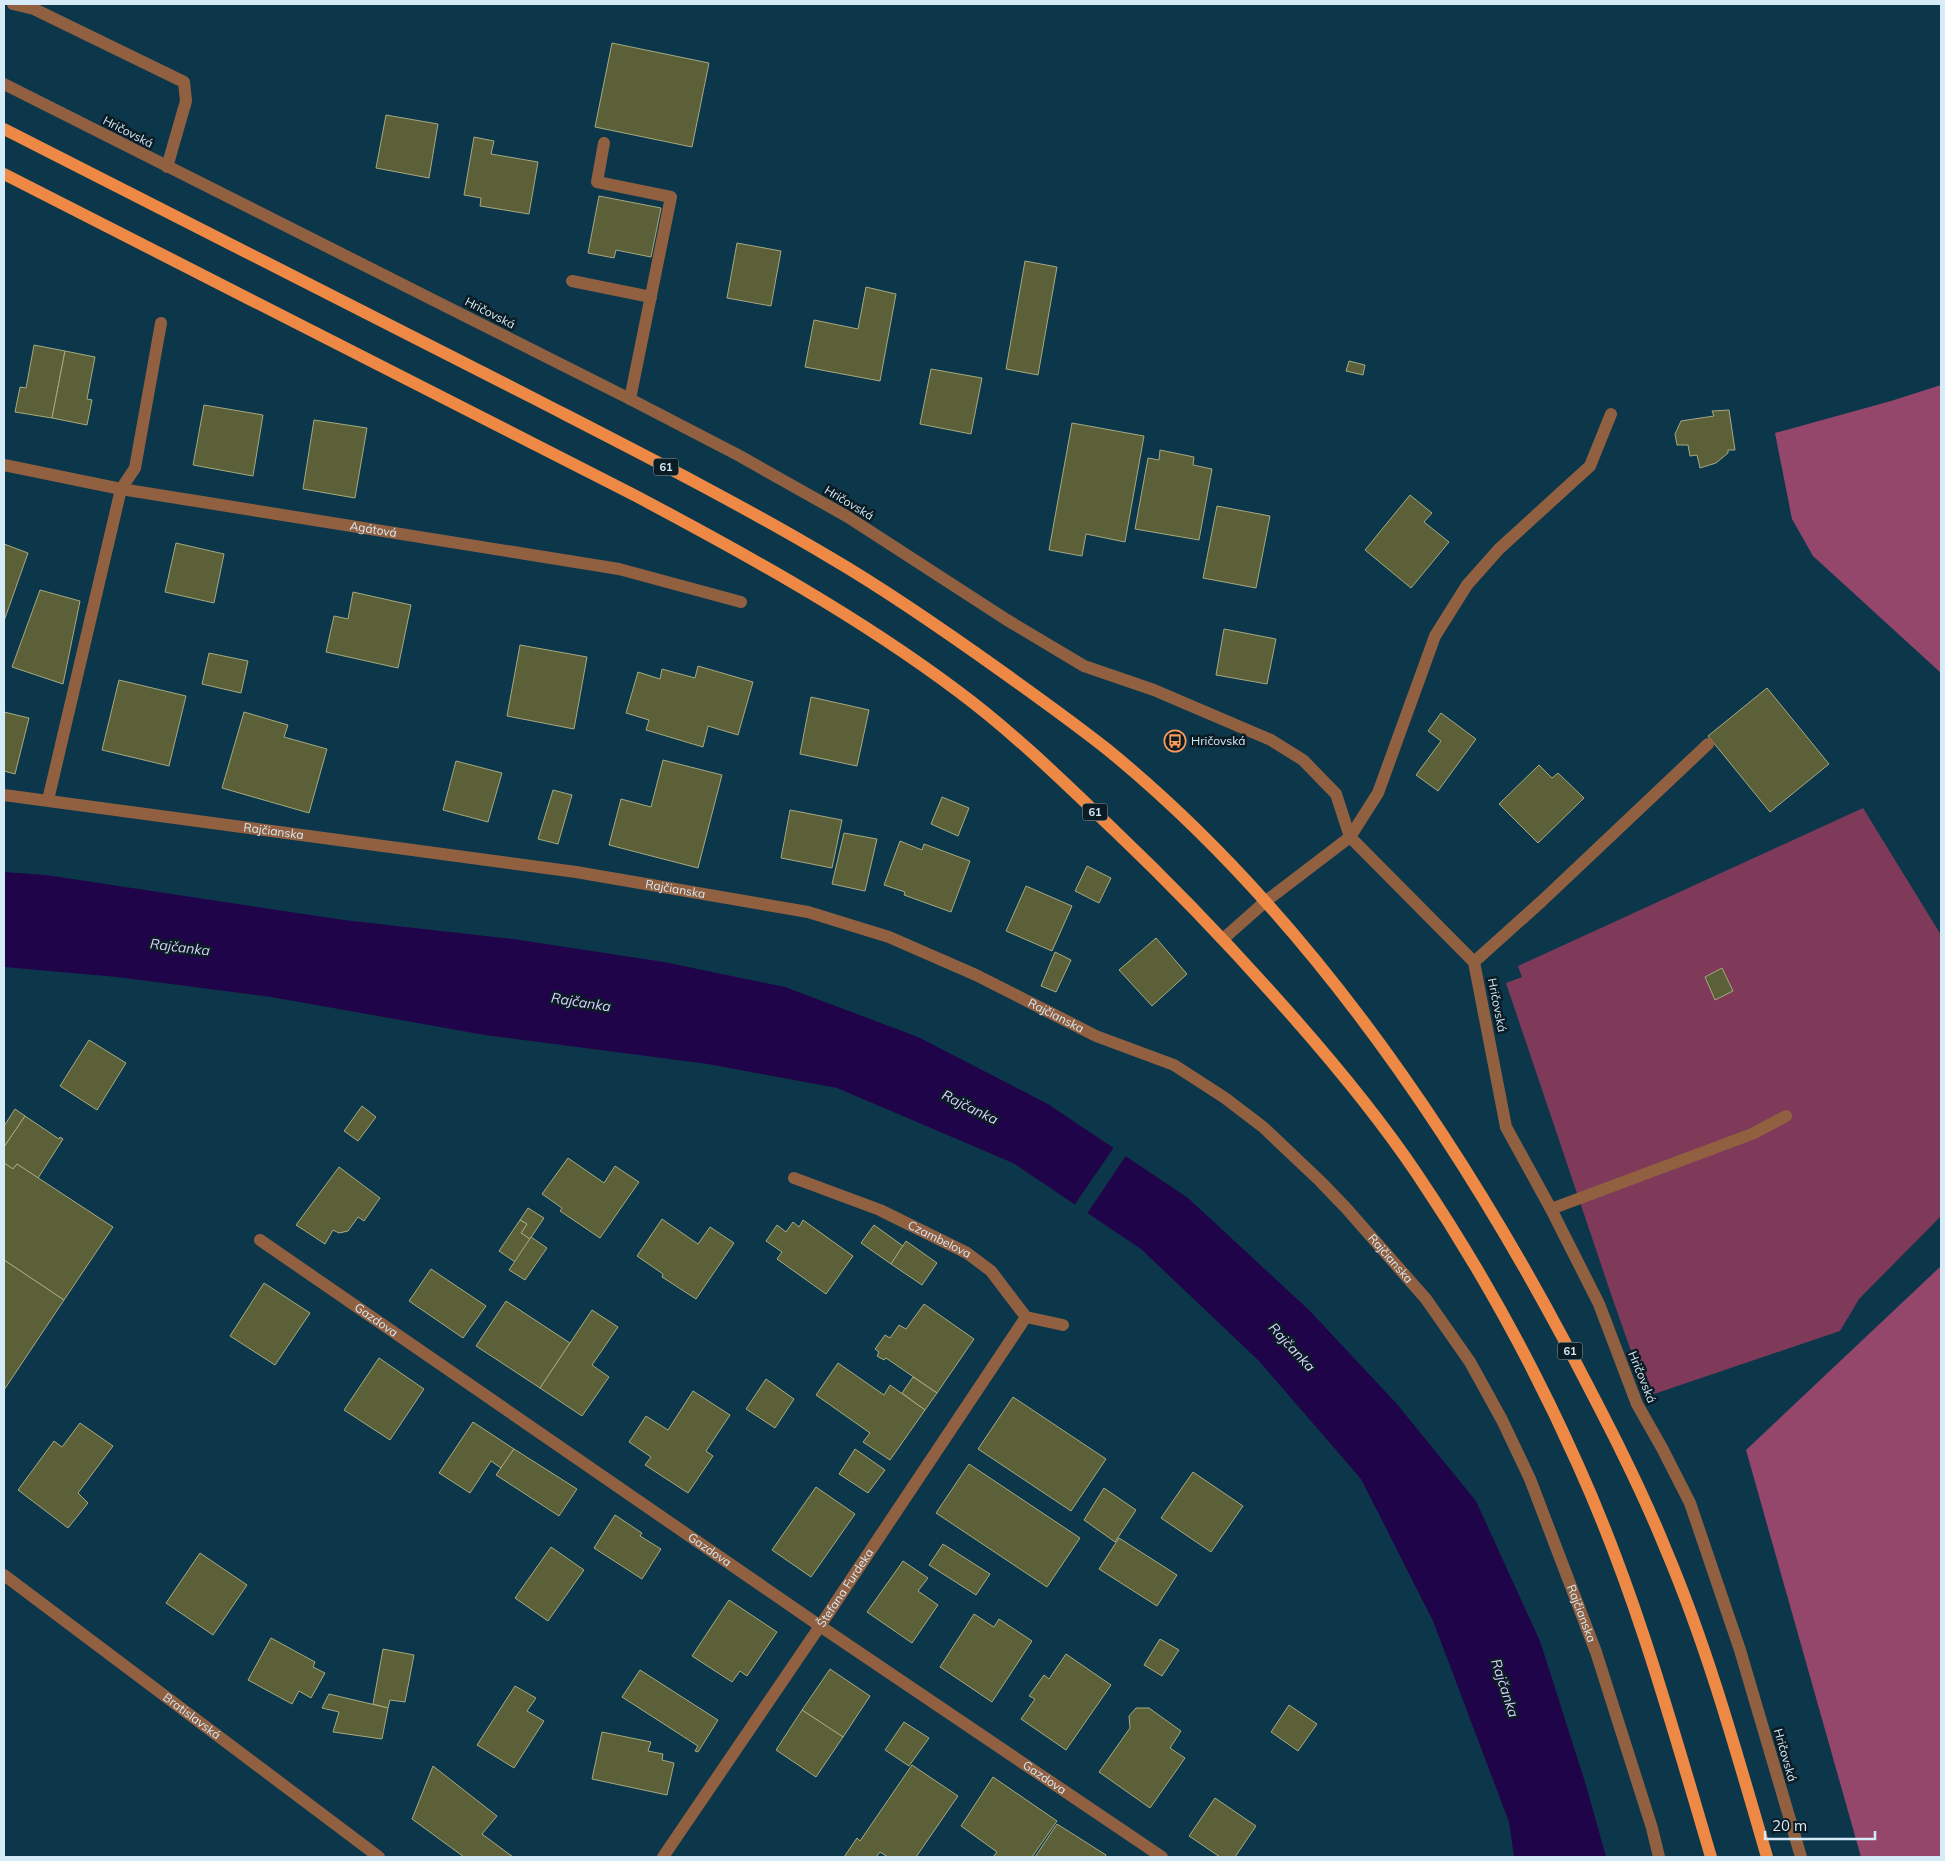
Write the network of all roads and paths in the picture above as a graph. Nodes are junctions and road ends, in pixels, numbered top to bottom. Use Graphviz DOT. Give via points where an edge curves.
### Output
graph roads {
  1 [pos="13,4"];
  2 [pos="4,84"];
  3 [pos="4,128"];
  4 [pos="604,143"];
  5 [pos="167,167"];
  6 [pos="4,174"];
  7 [pos="572,281"];
  8 [pos="651,297"];
  9 [pos="161,323"];
  10 [pos="630,399"];
  11 [pos="1611,414"];
  12 [pos="4,465"];
  13 [pos="121,489"];
  14 [pos="741,602"];
  15 [pos="1708,744"];
  16 [pos="4,794"];
  17 [pos="48,800"];
  18 [pos="1350,837"];
  19 [pos="1266,900"];
  20 [pos="1223,939"];
  21 [pos="1474,962"];
  22 [pos="1786,1116"];
  23 [pos="794,1178"];
  24 [pos="1551,1209"];
  25 [pos="260,1240"];
  26 [pos="1026,1317"];
  27 [pos="1064,1325"];
  28 [pos="4,1575"];
  29 [pos="820,1626"];
  30 [pos="379,1857"];
  31 [pos="663,1857"];
  32 [pos="1162,1857"];
  33 [pos="1659,1857"];
  34 [pos="1711,1857"];
  35 [pos="1767,1857"];
  36 [pos="1801,1857"];
  1 -- 5 [label="street" via="34,9 184,82 186,101"];
  2 -- 5 [label="street, Hričovská"];
  3 -- 19 [label="main road, 61" via="650,458 834,560 977,654 1108,750 1189,822"];
  4 -- 8 [label="street" via="597,182 671,197"];
  5 -- 10 [label="street, Hričovská"];
  6 -- 20 [label="main road, 61" via="636,496 724,543 883,638 960,692 1018,740"];
  7 -- 8 [label="street"];
  8 -- 10 [label="street"];
  9 -- 13 [label="street" via="135,468"];
  10 -- 18 [label="street, Hričovská" via="848,517 1084,666 1154,690 1271,740 1303,760 1336,794"];
  11 -- 18 [label="street" via="1590,466 1499,549 1467,584 1435,636 1378,793"];
  12 -- 13 [label="street, Agátová"];
  13 -- 14 [label="street, Agátová" via="619,569"];
  13 -- 17 [label="street"];
  15 -- 21 [label="street"];
  16 -- 17 [label="street, Rajčianska"];
  17 -- 33 [label="street, Rajčianska" via="576,872 808,912 888,937 976,975 1096,1036 1174,1065 1225,1098 1263,1127 1346,1208 1426,1300 1470,1362 1530,1479 1560,1556 1596,1652"];
  18 -- 19 [label="street"];
  18 -- 21 [label="street, Hričovská"];
  19 -- 20 [label="street"];
  19 -- 35 [label="main road, 61" via="1370,1030 1449,1143 1542,1300 1591,1392 1661,1538 1692,1615"];
  20 -- 34 [label="main road, 61" via="1374,1114 1458,1237 1505,1318 1578,1466 1620,1564"];
  21 -- 24 [label="street, Hričovská" via="1506,1128"];
  22 -- 24 [label="street" via="1752,1134"];
  23 -- 26 [label="street, Czambelova" via="880,1210 967,1253 991,1271"];
  24 -- 36 [label="street, Hričovská" via="1599,1304 1637,1404 1690,1503 1740,1650"];
  25 -- 29 [label="street, Gazdova"];
  26 -- 27 [label="street"];
  26 -- 29 [label="street, Štefana Furdeka"];
  28 -- 30 [label="street, Bratislavská"];
  29 -- 31 [label="street, Štefana Furdeka"];
  29 -- 32 [label="street, Gazdova"];
}
